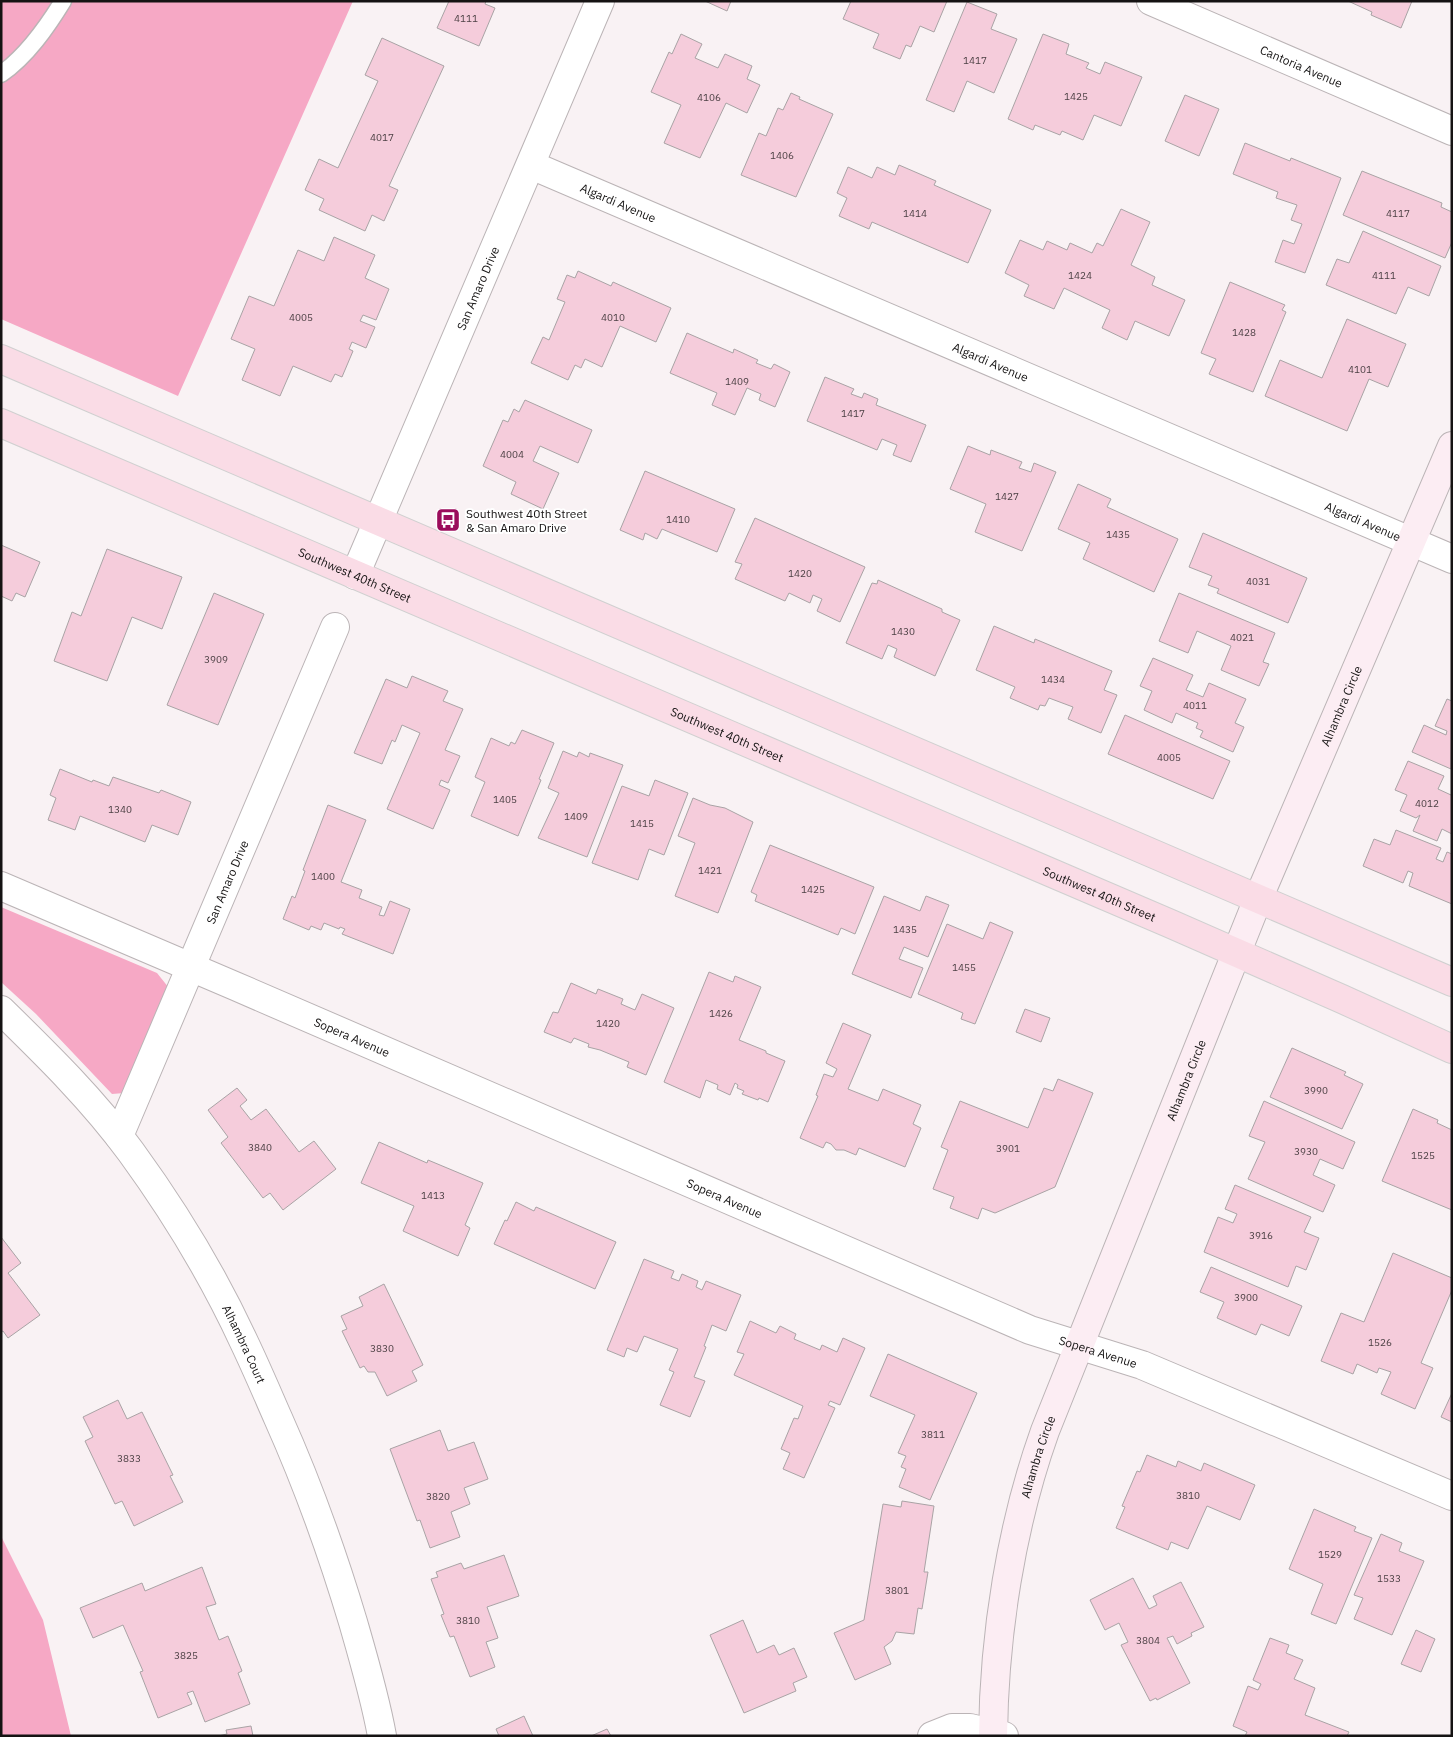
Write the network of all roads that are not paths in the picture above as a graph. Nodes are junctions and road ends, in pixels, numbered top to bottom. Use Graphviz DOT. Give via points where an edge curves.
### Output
graph roads {
  1 [pos="63,1"];
  2 [pos="600,1"];
  3 [pos="1151,1"];
  4 [pos="1,74"];
  5 [pos="1452,131"];
  6 [pos="530,165"];
  7 [pos="1,359"];
  8 [pos="1,423"];
  9 [pos="1452,446"];
  10 [pos="378,520"];
  11 [pos="1411,541"];
  12 [pos="1452,559"];
  13 [pos="355,575"];
  14 [pos="335,626"];
  15 [pos="1,886"];
  16 [pos="1258,899"];
  17 [pos="1237,953"];
  18 [pos="192,968"];
  19 [pos="1452,982"];
  20 [pos="1,1010"];
  21 [pos="1452,1049"];
  22 [pos="119,1136"];
  23 [pos="1078,1345"];
  24 [pos="1452,1496"];
  25 [pos="997,1735"];
  26 [pos="382,1736"];
  27 [pos="932,1736"];
  1 -- 4 [label="lane" via="33,43"];
  2 -- 6 [label="street, San Amaro Drive"];
  3 -- 5 [label="street, Cantoria Avenue"];
  6 -- 10 [label="street, San Amaro Drive"];
  6 -- 11 [label="street, Algardi Avenue"];
  7 -- 10 [label="main road"];
  8 -- 13 [label="main road, Southwest 40th Street"];
  9 -- 11 [label="street, Alhambra Circle"];
  10 -- 13 [label="street, San Amaro Drive"];
  10 -- 16 [label="main road"];
  11 -- 12 [label="street, Algardi Avenue"];
  11 -- 16 [label="street, Alhambra Circle"];
  13 -- 17 [label="main road, Southwest 40th Street"];
  14 -- 18 [label="street, San Amaro Drive"];
  15 -- 18 [label="street, Sopera Avenue"];
  16 -- 17 [label="street, Alhambra Circle"];
  16 -- 19 [label="main road"];
  17 -- 21 [label="main road, Southwest 40th Street"];
  17 -- 23 [label="street, Alhambra Circle"];
  18 -- 22 [label="street, San Amaro Drive"];
  18 -- 23 [label="street, Sopera Avenue" via="1030,1330"];
  20 -- 22 [label="street, Alhambra Court"];
  22 -- 26 [label="street, Alhambra Court" via="174,1215 210,1277 244,1342 298,1463 341,1579 372,1686"];
  23 -- 24 [label="street, Sopera Avenue" via="1142,1365"];
  23 -- 25 [label="street, Alhambra Circle" via="1035,1458 1020,1516 996,1666 993,1696"];
  25 -- 27 [label="street" via="970,1728 952,1728"];
}
